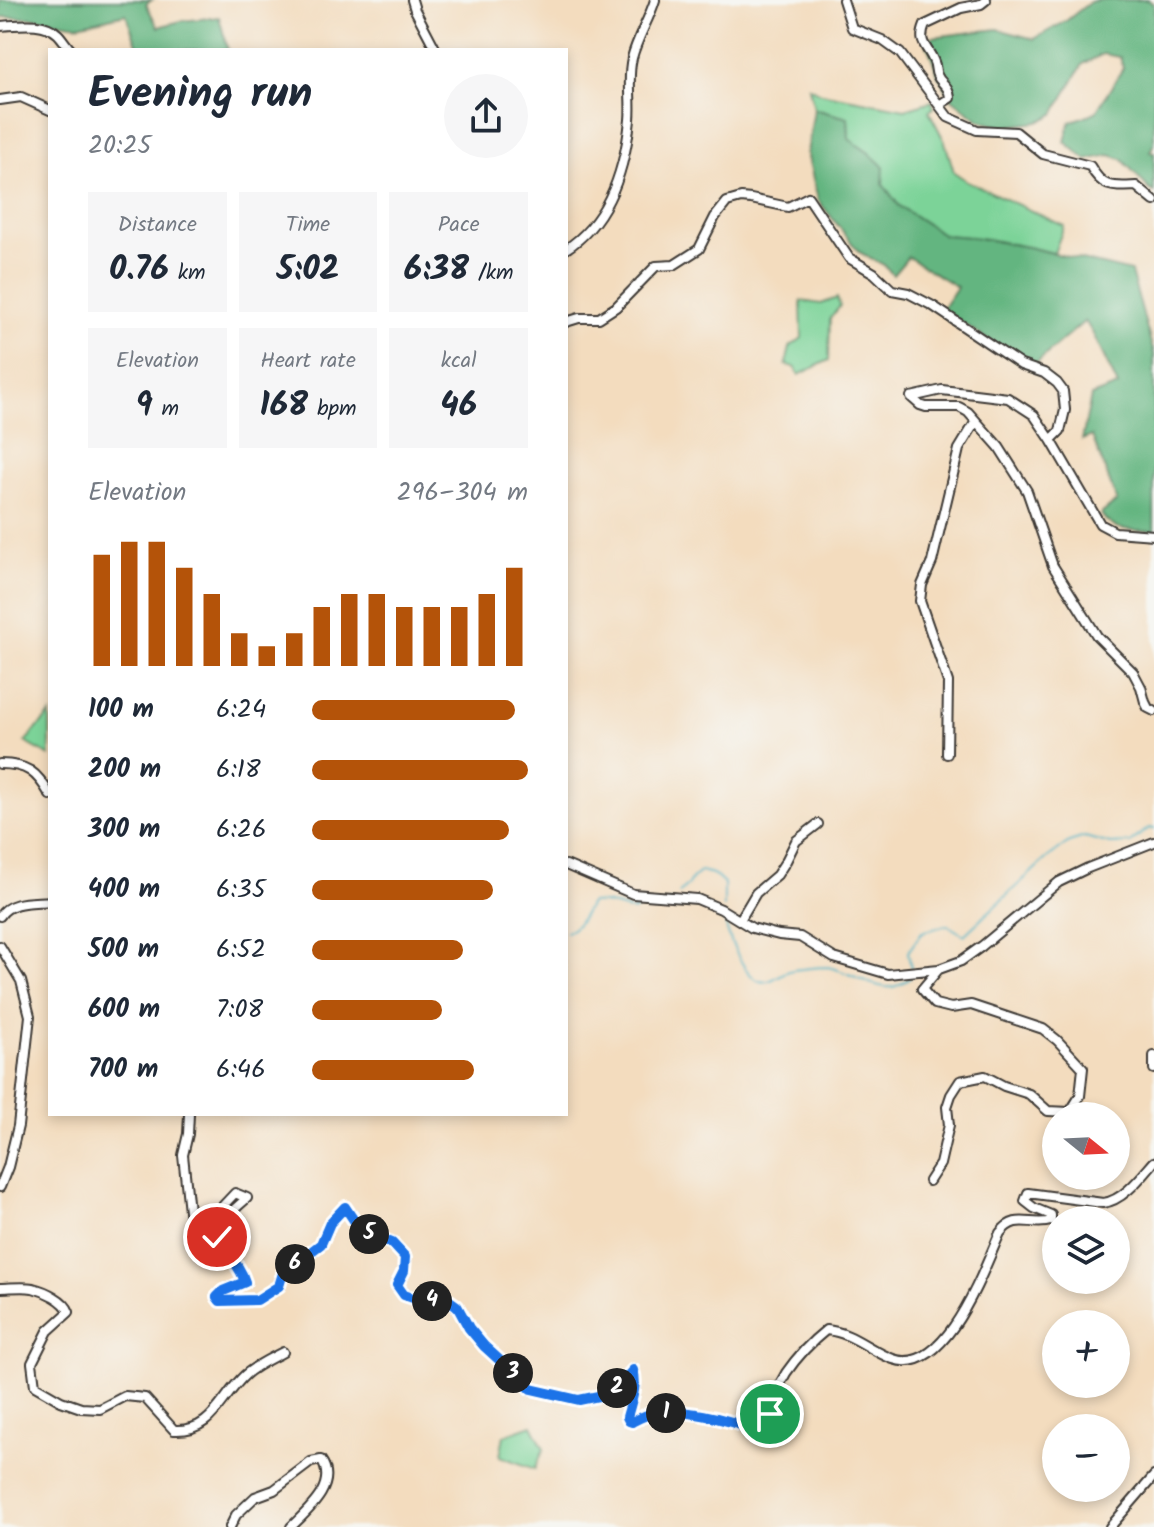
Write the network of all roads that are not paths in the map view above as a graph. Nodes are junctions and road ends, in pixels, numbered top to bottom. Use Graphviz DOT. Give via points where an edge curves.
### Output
graph roads {
  1 [pos="412,0"];
  2 [pos="655,0"];
  3 [pos="843,0"];
  4 [pos="986,0"];
  5 [pos="0,26"];
  6 [pos="69,48"];
  7 [pos="435,48"];
  8 [pos="0,100"];
  9 [pos="939,105"];
  10 [pos="48,109"];
  11 [pos="1154,201"];
  12 [pos="568,247"];
  13 [pos="568,321"];
  14 [pos="976,421"];
  15 [pos="1051,440"];
  16 [pos="1154,535"];
  17 [pos="1154,711"];
  18 [pos="947,754"];
  19 [pos="0,764"];
  20 [pos="48,791"];
  21 [pos="818,824"];
  22 [pos="1154,842"];
  23 [pos="568,866"];
  24 [pos="48,901"];
  25 [pos="0,916"];
  26 [pos="740,920"];
  27 [pos="0,946"];
  28 [pos="939,969"];
  29 [pos="1154,1056"];
  30 [pos="1154,1069"];
  31 [pos="189,1116"];
  32 [pos="1154,1162"];
  33 [pos="929,1181"];
  34 [pos="0,1187"];
  35 [pos="0,1288"];
  36 [pos="283,1352"];
  37 [pos="1154,1476"];
  38 [pos="230,1527"];
  39 [pos="291,1527"];
  40 [pos="1110,1527"];
  1 -- 7 [label="street"];
  2 -- 12 [label="street" via="632,57 630,119 616,183 602,214"];
  3 -- 9 [label="street" via="852,28 900,53"];
  4 -- 9 [label="street" via="925,25 922,41 937,76 950,91 950,98"];
  5 -- 6 [label="street" via="51,29"];
  8 -- 10 [label="street" via="21,97"];
  9 -- 11 [label="street" via="948,117 977,130 1016,132 1043,154 1090,166 1105,184 1136,186"];
  13 -- 15 [label="street" via="599,318 656,266 674,265 699,249 727,202 741,198 788,207 808,197 849,258 892,290 933,306 1057,383 1065,410 1060,431"];
  14 -- 15 [label="street" via="959,407 926,407 911,397 942,390 1008,398 1034,415"];
  14 -- 17 [label="street" via="1027,491 1053,566 1078,607 1097,636 1133,672"];
  14 -- 18 [label="street" via="959,449 920,594 948,682"];
  15 -- 16 [label="street" via="1100,524 1115,532"];
  19 -- 20 [label="street" via="26,767"];
  21 -- 26 [label="street" via="796,841 782,868 756,893"];
  22 -- 28 [label="street" via="1059,882 982,946"];
  23 -- 26 [label="street" via="633,894 697,899"];
  24 -- 25 [label="street" via="8,906"];
  26 -- 28 [label="street" via="752,928 800,937 834,958 888,974"];
  27 -- 34 [label="street" via="21,981 30,1016 18,1126"];
  28 -- 33 [label="street" via="922,989 935,1004 971,1005 1043,1029 1083,1068 1080,1096 1070,1112 1048,1111 1029,1094 985,1076 960,1081 947,1107 949,1125 940,1164"];
  29 -- 30 [label="street"];
  31 -- 32 [label="street" via="183,1155 193,1231 235,1193 247,1198 221,1221 217,1237 245,1282 223,1291 217,1297 220,1301 257,1300 279,1286 283,1273 321,1244 345,1207 361,1231 392,1243 405,1257 397,1285 404,1295 457,1306 484,1346 531,1389 579,1400 608,1394 633,1370 629,1421 672,1413 757,1430 770,1414 788,1370 826,1330 902,1361 939,1346 961,1319 1005,1225 1051,1221 1051,1215 1025,1201 1028,1193 1113,1202"];
  35 -- 36 [label="street" via="31,1288 68,1307 32,1363 35,1386 81,1408 100,1409 125,1396 145,1398 174,1430 190,1431 211,1417 247,1373"];
  37 -- 40 [label="street"];
  38 -- 39 [label="street" via="255,1497 321,1460 327,1480 318,1499"];
}
